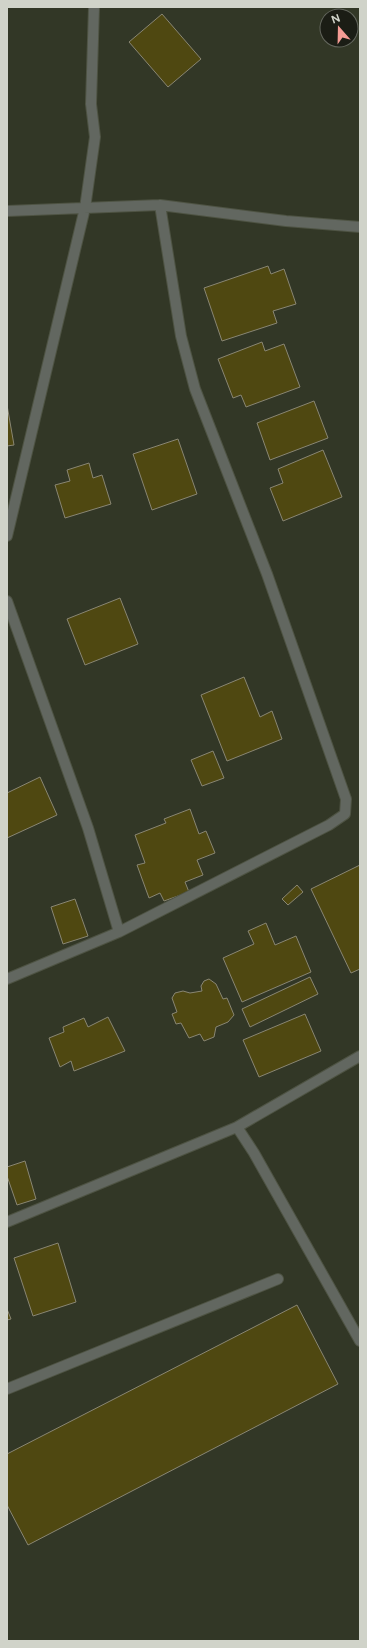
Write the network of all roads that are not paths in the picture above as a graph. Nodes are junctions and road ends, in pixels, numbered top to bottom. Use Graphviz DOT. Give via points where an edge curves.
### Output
graph roads {
  1 [pos="94,7"];
  2 [pos="160,206"];
  3 [pos="85,208"];
  4 [pos="7,210"];
  5 [pos="360,227"];
  6 [pos="7,536"];
  7 [pos="7,601"];
  8 [pos="119,932"];
  9 [pos="7,980"];
  10 [pos="360,1056"];
  11 [pos="237,1127"];
  12 [pos="7,1222"];
  13 [pos="278,1279"];
  14 [pos="360,1341"];
  15 [pos="7,1389"];
  1 -- 3 [label="street" via="91,104 95,138"];
  2 -- 3 [label="street"];
  2 -- 5 [label="street"];
  2 -- 8 [label="street" via="181,336 195,390 268,574 346,799 344,814 329,825"];
  3 -- 4 [label="street"];
  3 -- 6 [label="street"];
  7 -- 8 [label="street" via="88,828"];
  8 -- 9 [label="street"];
  10 -- 11 [label="street"];
  11 -- 12 [label="street"];
  11 -- 14 [label="street"];
  13 -- 15 [label="street"];
}
